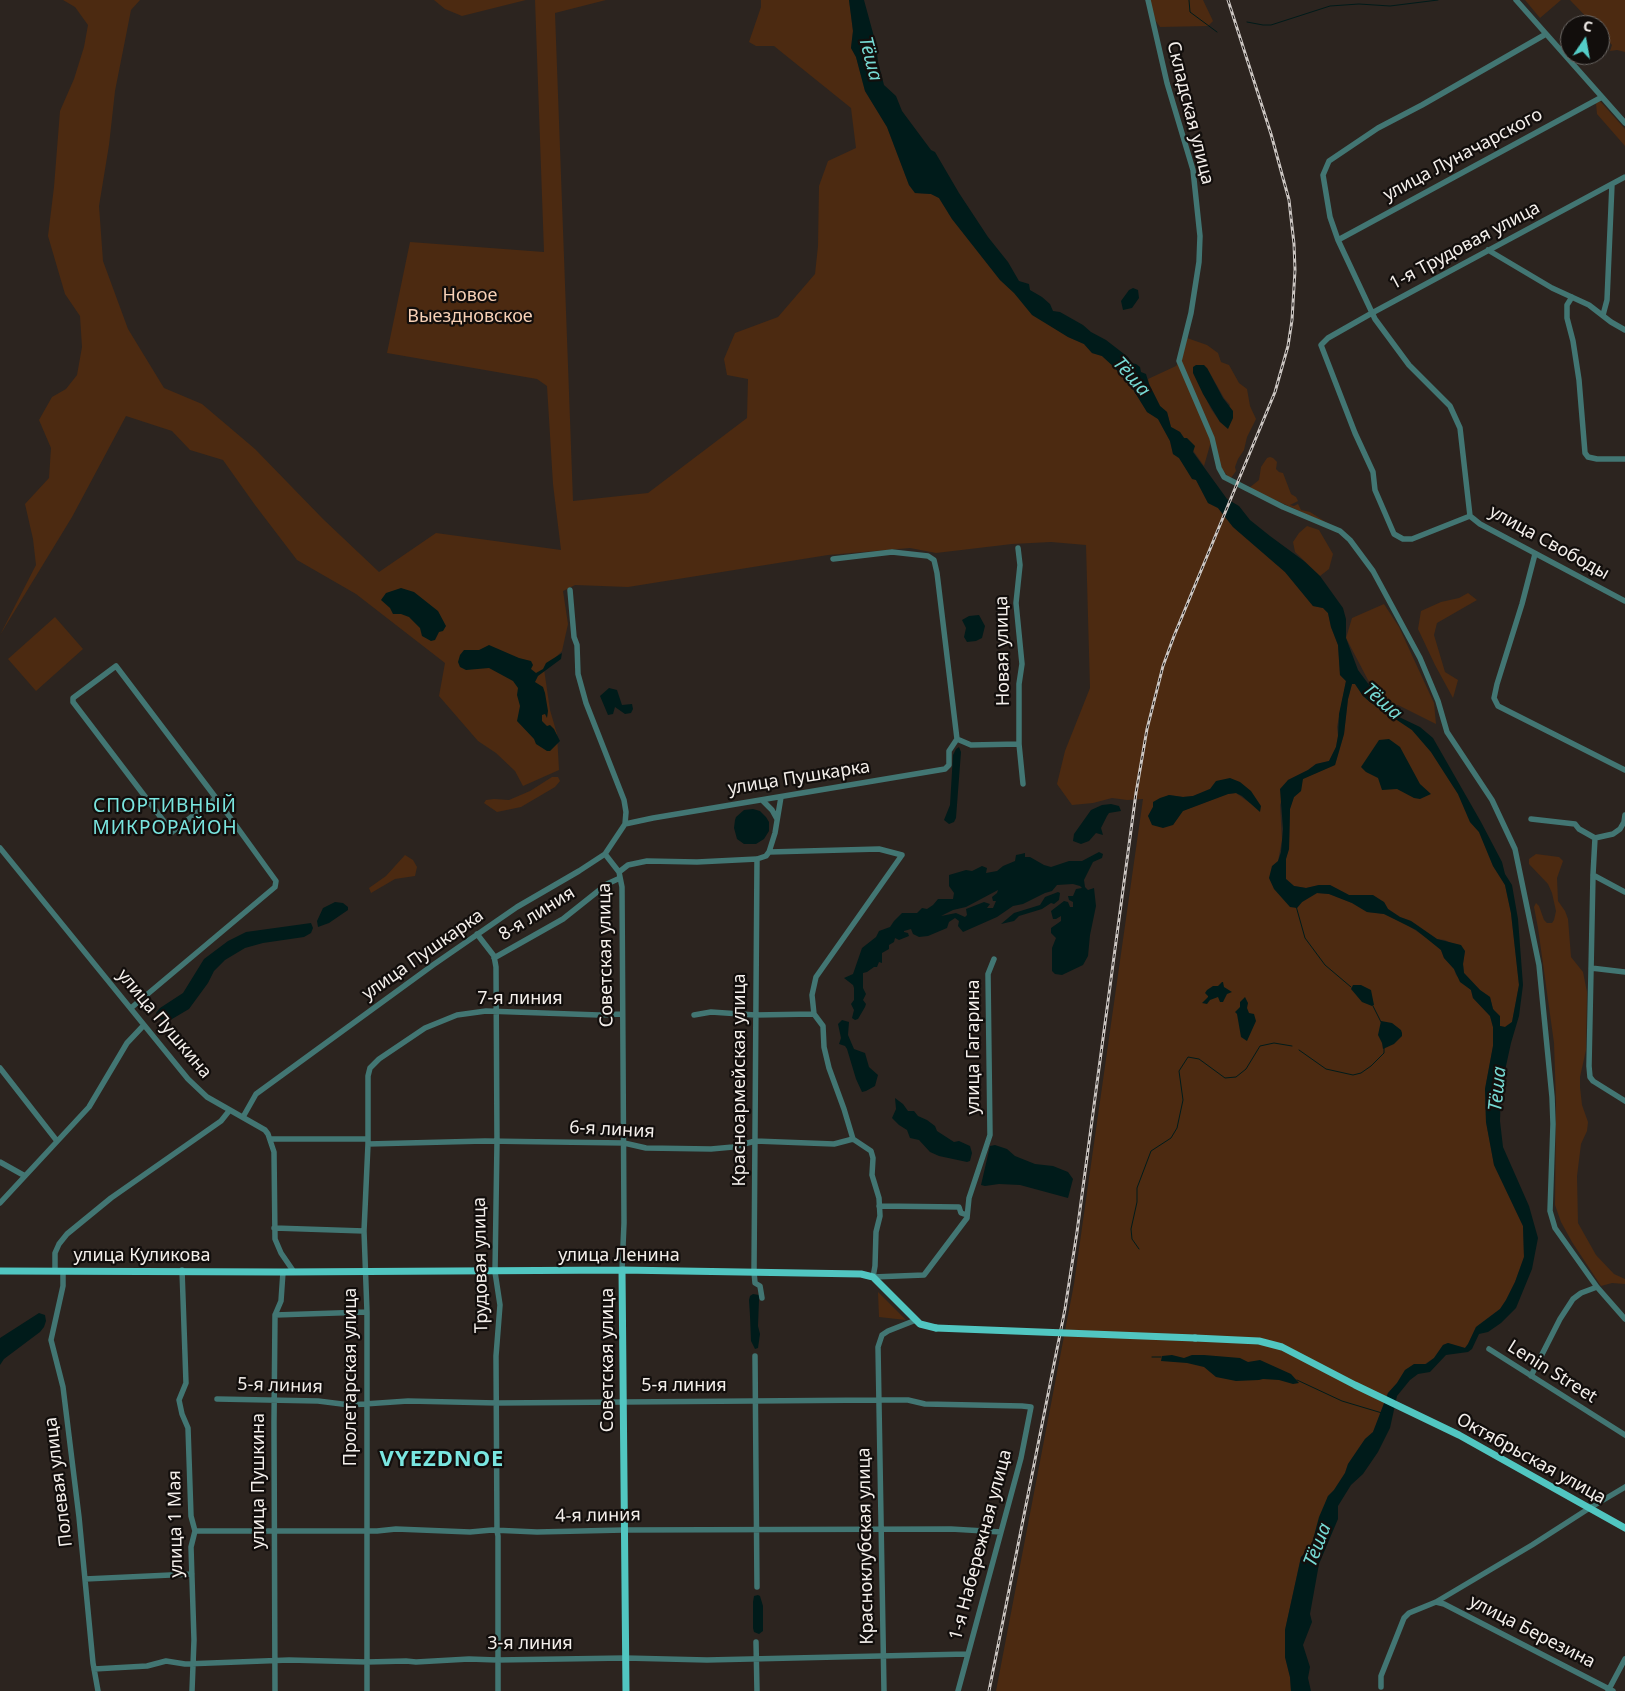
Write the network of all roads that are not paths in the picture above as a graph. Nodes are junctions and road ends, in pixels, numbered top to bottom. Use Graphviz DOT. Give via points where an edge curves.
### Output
graph roads {
  1 [pos="1148,0"];
  2 [pos="1516,0"];
  3 [pos="1546,34"];
  4 [pos="1602,97"];
  5 [pos="1625,123"];
  6 [pos="1625,177"];
  7 [pos="1612,184"];
  8 [pos="1338,240"];
  9 [pos="1488,250"];
  10 [pos="1572,297"];
  11 [pos="1372,313"];
  12 [pos="1602,315"];
  13 [pos="1625,330"];
  14 [pos="1625,458"];
  15 [pos="1470,516"];
  16 [pos="1403,539"];
  17 [pos="1018,548"];
  18 [pos="1535,554"];
  19 [pos="833,559"];
  20 [pos="570,590"];
  21 [pos="1625,601"];
  22 [pos="958,739"];
  23 [pos="1019,744"];
  24 [pos="1625,770"];
  25 [pos="1023,784"];
  26 [pos="781,797"];
  27 [pos="216,798"];
  28 [pos="762,800"];
  29 [pos="1625,818"];
  30 [pos="1531,819"];
  31 [pos="778,820"];
  32 [pos="625,824"];
  33 [pos="1595,838"];
  34 [pos="0,848"];
  35 [pos="769,852"];
  36 [pos="605,854"];
  37 [pos="757,859"];
  38 [pos="619,875"];
  39 [pos="1593,875"];
  40 [pos="1625,892"];
  41 [pos="477,934"];
  42 [pos="494,958"];
  43 [pos="994,959"];
  44 [pos="1591,968"];
  45 [pos="1625,972"];
  46 [pos="131,1008"];
  47 [pos="496,1012"];
  48 [pos="622,1014"];
  49 [pos="814,1014"];
  50 [pos="694,1015"];
  51 [pos="755,1015"];
  52 [pos="144,1025"];
  53 [pos="371,1064"];
  54 [pos="0,1068"];
  55 [pos="1625,1101"];
  56 [pos="229,1111"];
  57 [pos="243,1117"];
  58 [pos="270,1139"];
  59 [pos="853,1139"];
  60 [pos="755,1140"];
  61 [pos="58,1141"];
  62 [pos="368,1142"];
  63 [pos="497,1142"];
  64 [pos="624,1144"];
  65 [pos="0,1162"];
  66 [pos="25,1176"];
  67 [pos="0,1203"];
  68 [pos="879,1206"];
  69 [pos="967,1215"];
  70 [pos="274,1228"];
  71 [pos="364,1231"];
  72 [pos="0,1270"];
  73 [pos="182,1270"];
  74 [pos="622,1270"];
  75 [pos="54,1271"];
  76 [pos="63,1271"];
  77 [pos="283,1272"];
  78 [pos="294,1272"];
  79 [pos="365,1272"];
  80 [pos="495,1272"];
  81 [pos="754,1272"];
  82 [pos="873,1277"];
  83 [pos="1596,1287"];
  84 [pos="762,1298"];
  85 [pos="367,1312"];
  86 [pos="275,1315"];
  87 [pos="1625,1319"];
  88 [pos="916,1320"];
  89 [pos="1489,1349"];
  90 [pos="755,1356"];
  91 [pos="1531,1376"];
  92 [pos="217,1398"];
  93 [pos="274,1399"];
  94 [pos="878,1400"];
  95 [pos="623,1401"];
  96 [pos="756,1402"];
  97 [pos="497,1403"];
  98 [pos="366,1405"];
  99 [pos="1031,1407"];
  100 [pos="1625,1436"];
  101 [pos="1625,1486"];
  102 [pos="1588,1508"];
  103 [pos="1625,1528"];
  104 [pos="881,1529"];
  105 [pos="624,1530"];
  106 [pos="756,1530"];
  107 [pos="195,1531"];
  108 [pos="367,1531"];
  109 [pos="497,1531"];
  110 [pos="274,1532"];
  111 [pos="1002,1532"];
  112 [pos="192,1574"];
  113 [pos="85,1580"];
  114 [pos="757,1587"];
  115 [pos="1436,1602"];
  116 [pos="756,1642"];
  117 [pos="967,1654"];
  118 [pos="883,1656"];
  119 [pos="625,1658"];
  120 [pos="757,1658"];
  121 [pos="1625,1659"];
  122 [pos="497,1660"];
  123 [pos="275,1662"];
  124 [pos="367,1662"];
  125 [pos="192,1664"];
  126 [pos="94,1669"];
  127 [pos="1381,1687"];
  128 [pos="1610,1690"];
  129 [pos="98,1691"];
  130 [pos="192,1691"];
  131 [pos="275,1691"];
  132 [pos="367,1691"];
  133 [pos="498,1691"];
  134 [pos="626,1691"];
  135 [pos="757,1691"];
  136 [pos="884,1691"];
  137 [pos="958,1691"];
  1 -- 83 [label="street, Складская улица" via="1167,83 1193,170 1200,236 1192,313 1179,361 1212,438 1224,477 1340,531 1373,571 1420,658 1447,732 1492,800 1515,849 1539,965 1552,1097 1550,1211 1555,1228"];
  2 -- 3 [label="street"];
  3 -- 4 [label="street"];
  3 -- 8 [label="street" via="1378,128 1328,161 1323,175 1330,217"];
  4 -- 5 [label="street"];
  4 -- 8 [label="street, улица Луначарского"];
  6 -- 7 [label="street, 1-я Трудовая улица"];
  7 -- 9 [label="street, 1-я Трудовая улица"];
  7 -- 12 [label="street" via="1607,300"];
  8 -- 11 [label="street"];
  9 -- 10 [label="street"];
  9 -- 11 [label="street, 1-я Трудовая улица"];
  10 -- 12 [label="street"];
  10 -- 14 [label="street" via="1567,305 1567,318 1579,380 1585,453 1597,459"];
  11 -- 15 [label="street" via="1409,365 1450,406 1460,428"];
  11 -- 16 [label="street, 1-я Трудовая улица" via="1321,345 1373,472 1375,490 1394,534"];
  12 -- 13 [label="street"];
  15 -- 16 [label="street, улица Свободы" via="1412,540"];
  15 -- 18 [label="street, улица Свободы"];
  17 -- 23 [label="street, Новая улица" via="1020,565 1016,603 1022,664"];
  18 -- 21 [label="street, улица Свободы"];
  18 -- 24 [label="street" via="1494,698 1498,706"];
  19 -- 22 [label="street" via="892,552 928,556 934,560"];
  20 -- 32 [label="street" via="578,674 624,800"];
  22 -- 23 [label="street" via="971,745"];
  22 -- 26 [label="street, улица Пушкарка" via="949,751 949,765 945,770"];
  23 -- 25 [label="street, Новая улица"];
  26 -- 28 [label="street, улица Пушкарка"];
  26 -- 31 [label="street"];
  27 -- 27 [label="street" via="116,666 73,698 172,832"];
  27 -- 46 [label="street" via="275,879 275,887"];
  28 -- 31 [label="street"];
  28 -- 32 [label="street, улица Пушкарка"];
  29 -- 33 [label="street" via="1620,829 1613,834"];
  30 -- 33 [label="street" via="1575,824"];
  31 -- 35 [label="street"];
  32 -- 36 [label="street, улица Пушкарка"];
  33 -- 39 [label="street"];
  34 -- 46 [label="street, улица Пушкина"];
  35 -- 37 [label="street"];
  35 -- 49 [label="street" via="879,849 902,855 816,977 812,995"];
  36 -- 38 [label="street, Советская улица"];
  36 -- 41 [label="street, улица Пушкарка"];
  37 -- 38 [label="street, 8-я линия" via="647,862 628,865"];
  37 -- 51 [label="street, Красноармейская улица"];
  38 -- 42 [label="street, 8-я линия" via="563,919"];
  38 -- 48 [label="street, Советская улица" via="622,887"];
  39 -- 40 [label="street"];
  39 -- 44 [label="street"];
  41 -- 42 [label="street"];
  41 -- 57 [label="street, улица Пушкарка" via="256,1094"];
  42 -- 47 [label="street, Трудовая улица"];
  43 -- 69 [label="street, улица Гагарина" via="988,974 990,1135 969,1198"];
  44 -- 45 [label="street"];
  44 -- 55 [label="street" via="1590,1077"];
  46 -- 52 [label="street, улица Пушкина"];
  47 -- 48 [label="street, 7-я линия"];
  47 -- 53 [label="street, 7-я линия" via="457,1015 436,1022"];
  47 -- 63 [label="street, Трудовая улица"];
  48 -- 64 [label="street, Советская улица"];
  49 -- 51 [label="street"];
  49 -- 59 [label="street" via="822,1026 829,1068"];
  50 -- 51 [label="street" via="710,1012"];
  51 -- 60 [label="street, Красноармейская улица"];
  52 -- 56 [label="street, улица Пушкина" via="192,1083"];
  52 -- 61 [label="street" via="127,1043 89,1107"];
  53 -- 62 [label="street, Пролетарская улица" via="368,1076"];
  54 -- 61 [label="street"];
  56 -- 57 [label="street, улица Пушкина"];
  56 -- 75 [label="street" via="67,1234 55,1253"];
  57 -- 58 [label="street, улица Пушкина" via="265,1130"];
  58 -- 62 [label="street, 6-я линия"];
  58 -- 70 [label="street" via="274,1152"];
  59 -- 60 [label="street, 6-я линия" via="834,1144"];
  59 -- 68 [label="street" via="871,1151 872,1176"];
  60 -- 64 [label="street, 6-я линия" via="733,1147 710,1149 646,1148"];
  60 -- 81 [label="street, Красноармейская улица"];
  61 -- 66 [label="street"];
  62 -- 63 [label="street, 6-я линия"];
  62 -- 71 [label="street, Пролетарская улица"];
  63 -- 64 [label="street, 6-я линия"];
  63 -- 80 [label="street, Трудовая улица"];
  64 -- 74 [label="street, Советская улица"];
  65 -- 66 [label="street"];
  66 -- 67 [label="street"];
  68 -- 69 [label="street" via="959,1207 961,1213"];
  68 -- 82 [label="street"];
  69 -- 82 [label="street" via="924,1275"];
  70 -- 71 [label="street"];
  70 -- 78 [label="street" via="281,1253"];
  71 -- 79 [label="street, Пролетарская улица"];
  72 -- 75 [label="main road, улица Куликова"];
  73 -- 76 [label="main road, улица Куликова"];
  73 -- 77 [label="main road, улица Куликова"];
  73 -- 107 [label="street, улица 1 Мая" via="186,1382 179,1400 188,1428 191,1516"];
  74 -- 80 [label="main road, улица Ленина"];
  74 -- 81 [label="main road, улица Ленина"];
  74 -- 95 [label="main road, Советская улица"];
  75 -- 76 [label="main road, улица Куликова"];
  76 -- 113 [label="street, Полевая улица" via="51,1340 63,1387"];
  77 -- 78 [label="main road, улица Куликова"];
  77 -- 86 [label="street, улица Пушкина" via="281,1301"];
  78 -- 79 [label="main road, улица Ленина"];
  79 -- 80 [label="main road, улица Ленина"];
  79 -- 85 [label="street, Пролетарская улица"];
  80 -- 97 [label="street, Трудовая улица" via="500,1305"];
  81 -- 82 [label="main road, улица Ленина"];
  81 -- 84 [label="street, Красноармейская улица"];
  82 -- 88 [label="main road"];
  83 -- 87 [label="street, Складская улица"];
  83 -- 91 [label="street" via="1573,1298"];
  85 -- 86 [label="street"];
  85 -- 98 [label="street, Пролетарская улица"];
  86 -- 93 [label="street, улица Пушкина"];
  88 -- 94 [label="street, Красноклубская улица" via="888,1331 879,1340"];
  88 -- 102 [label="main road, Октябрьская улица, bridge" via="936,1328 1259,1341 1282,1347 1466,1439"];
  89 -- 91 [label="street, Lenin Street"];
  90 -- 96 [label="street"];
  91 -- 100 [label="street, Lenin Street"];
  92 -- 93 [label="street, 5-я линия"];
  93 -- 98 [label="street, 5-я линия"];
  93 -- 110 [label="street, улица Пушкина"];
  94 -- 96 [label="street, 5-я линия"];
  94 -- 99 [label="street, 5-я линия"];
  94 -- 104 [label="street, Красноклубская улица"];
  95 -- 96 [label="street, 5-я линия"];
  95 -- 97 [label="street, 5-я линия"];
  95 -- 105 [label="main road, Советская улица"];
  96 -- 106 [label="street"];
  97 -- 98 [label="street, 5-я линия" via="408,1401"];
  97 -- 109 [label="street, Трудовая улица"];
  98 -- 108 [label="street, Пролетарская улица"];
  99 -- 111 [label="street, 1-я Набережная улица"];
  101 -- 102 [label="street"];
  102 -- 103 [label="main road, Октябрьская улица"];
  102 -- 115 [label="street"];
  104 -- 106 [label="street, 4-я линия"];
  104 -- 111 [label="street, 4-я линия"];
  104 -- 118 [label="street, Красноклубская улица"];
  105 -- 106 [label="street, 4-я линия"];
  105 -- 109 [label="street, 4-я линия"];
  105 -- 119 [label="main road, Советская улица"];
  106 -- 114 [label="street"];
  107 -- 110 [label="street, 4-я линия"];
  107 -- 112 [label="street, улица 1 Мая" via="191,1547"];
  108 -- 109 [label="street, 4-я линия"];
  108 -- 110 [label="street, 4-я линия"];
  108 -- 124 [label="street, Пролетарская улица"];
  109 -- 122 [label="street, Трудовая улица"];
  110 -- 123 [label="street, улица Пушкина"];
  111 -- 117 [label="street, 1-я Набережная улица"];
  112 -- 113 [label="street"];
  112 -- 125 [label="street, улица 1 Мая"];
  113 -- 126 [label="street, Полевая улица"];
  115 -- 127 [label="street" via="1404,1618 1381,1676"];
  115 -- 128 [label="street, улица Березина"];
  116 -- 120 [label="street"];
  117 -- 118 [label="street, 3-я линия"];
  117 -- 137 [label="street, 1-я Набережная улица"];
  118 -- 120 [label="street, 3-я линия"];
  118 -- 136 [label="street, Красноклубская улица"];
  119 -- 120 [label="street, 3-я линия"];
  119 -- 122 [label="street, 3-я линия"];
  119 -- 134 [label="main road, Советская улица"];
  120 -- 135 [label="street"];
  121 -- 128 [label="street"];
  122 -- 124 [label="street, 3-я линия"];
  122 -- 133 [label="street, Трудовая улица"];
  123 -- 124 [label="street, 3-я линия"];
  123 -- 125 [label="street, 3-я линия"];
  123 -- 131 [label="street, улица Пушкина"];
  124 -- 132 [label="street, Пролетарская улица"];
  125 -- 126 [label="street, 3-я линия" via="166,1661 147,1666"];
  125 -- 130 [label="street, улица 1 Мая"];
  126 -- 129 [label="street, Полевая улица"];
}
